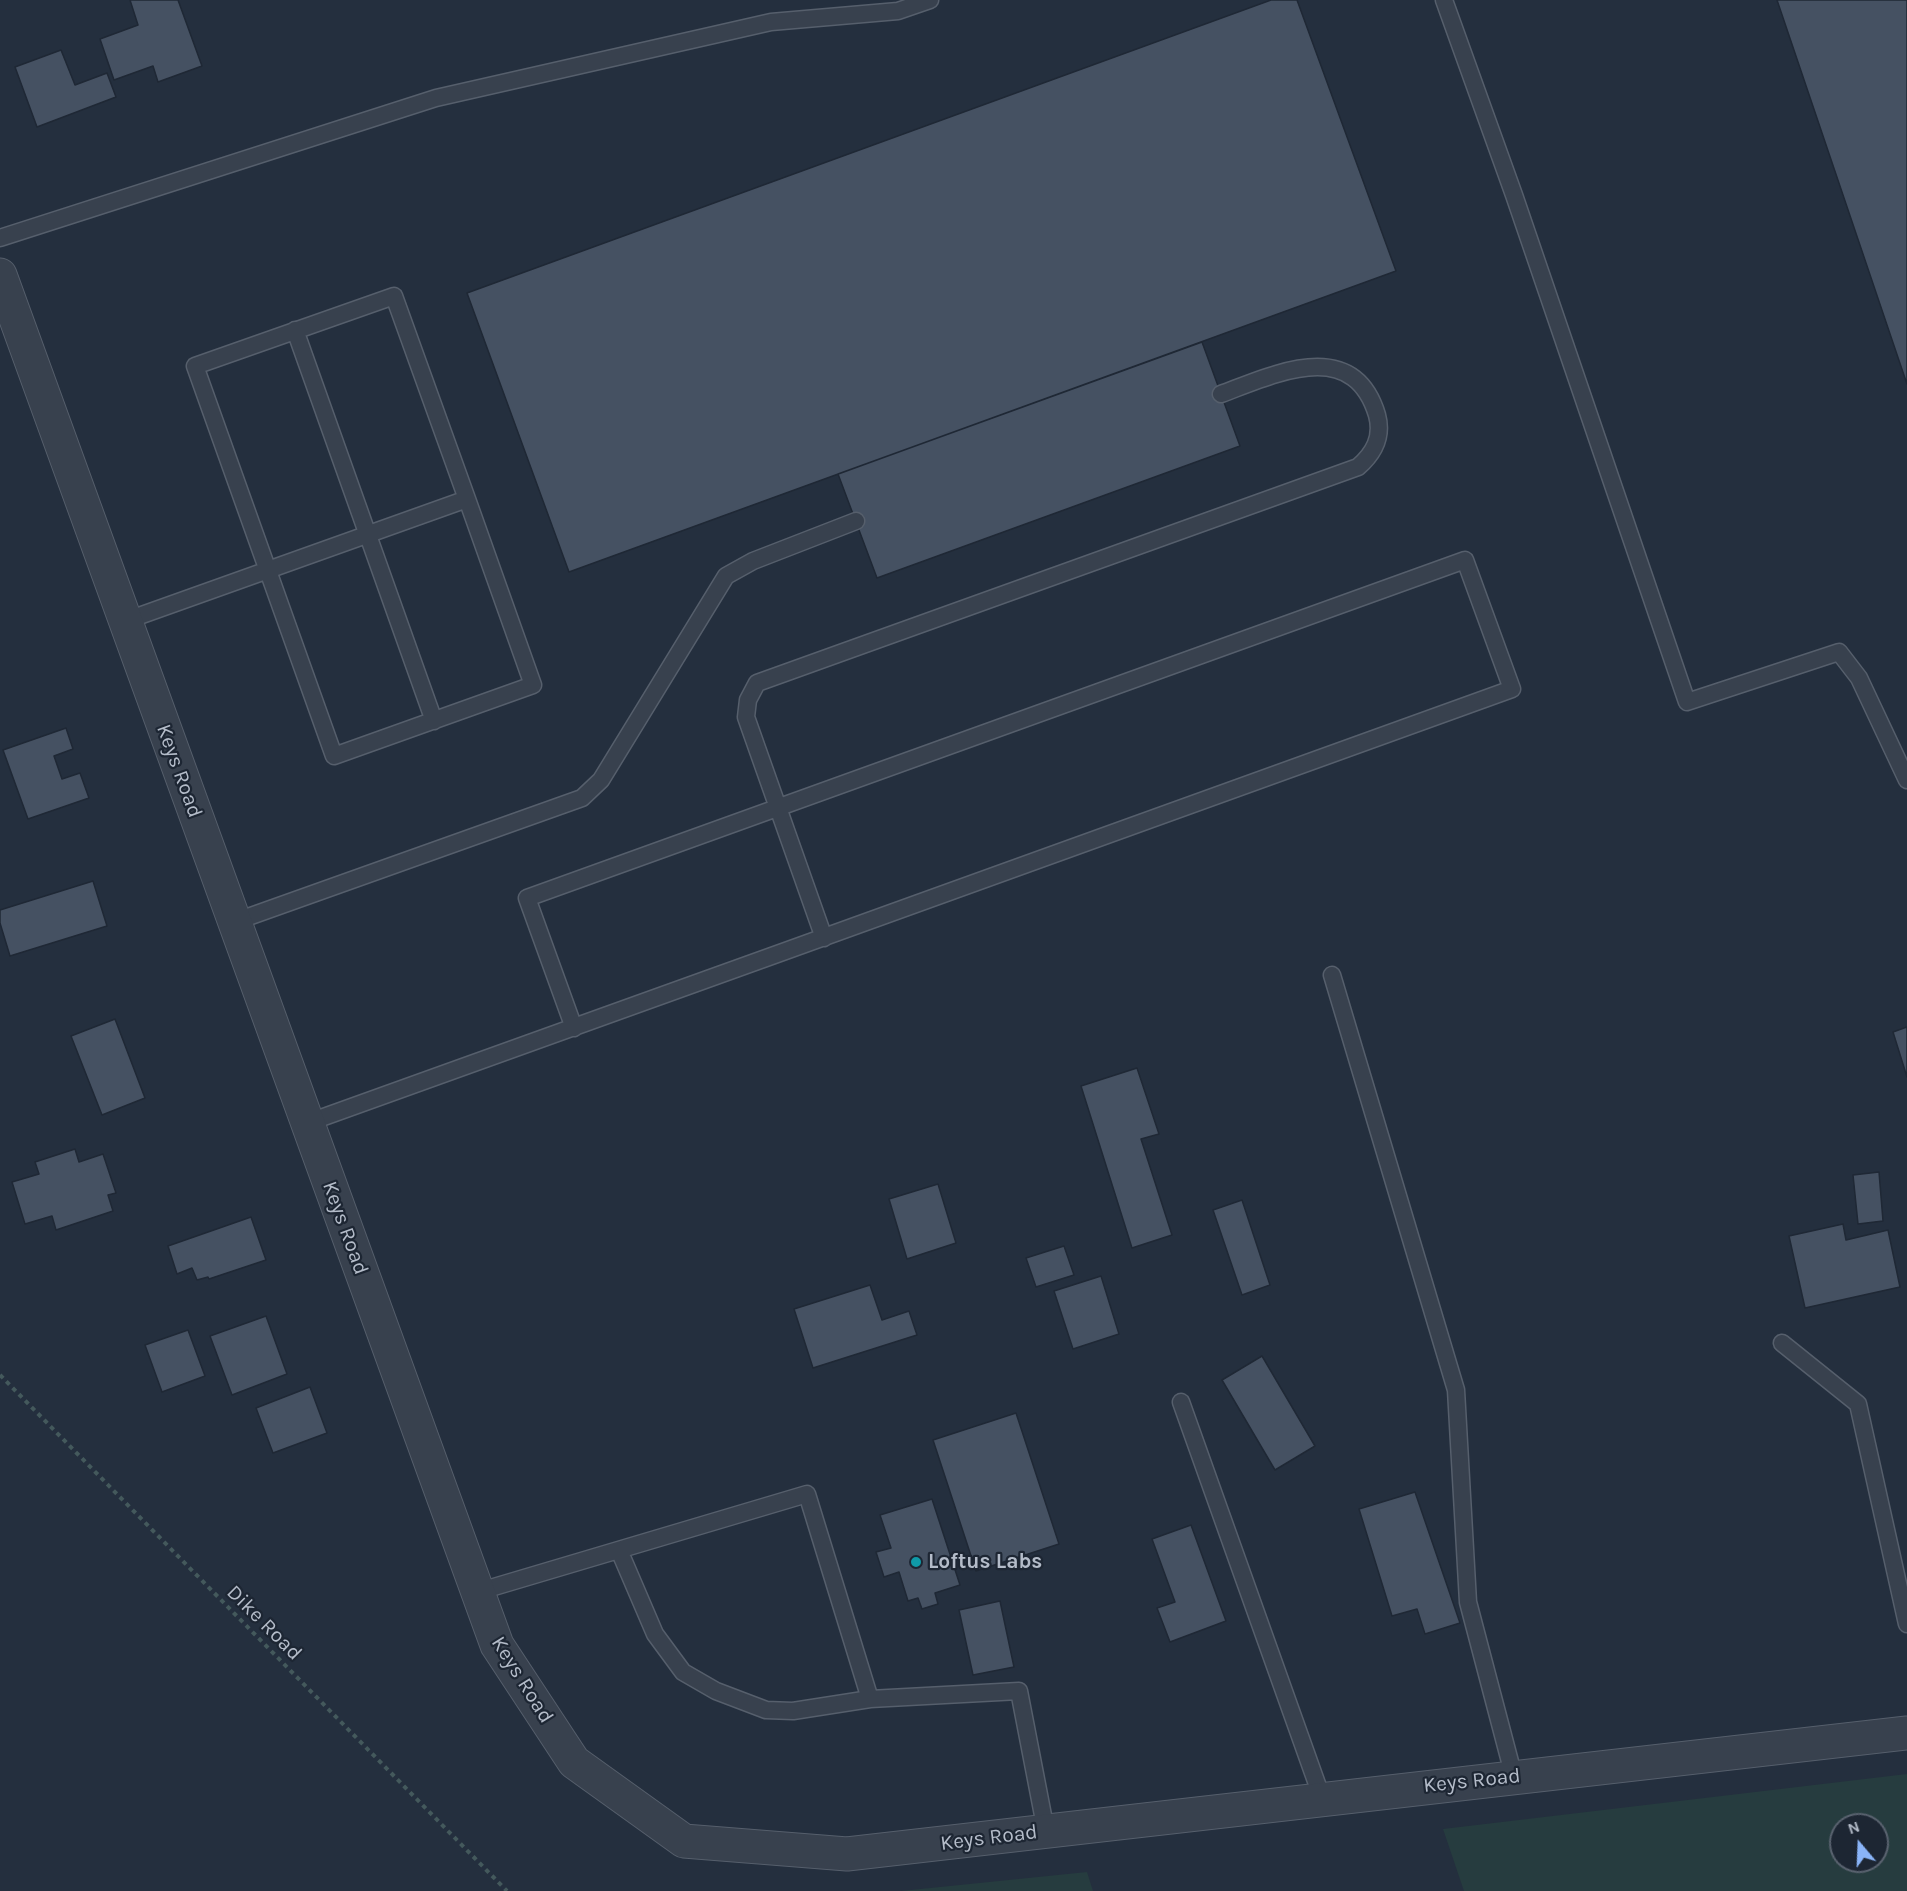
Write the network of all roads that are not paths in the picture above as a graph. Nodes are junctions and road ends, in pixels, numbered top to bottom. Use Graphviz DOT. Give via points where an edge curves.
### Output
graph roads {
  1 [pos="930,0"];
  2 [pos="1444,0"];
  3 [pos="0,238"];
  4 [pos="0,276"];
  5 [pos="295,330"];
  6 [pos="1221,394"];
  7 [pos="467,499"];
  8 [pos="856,521"];
  9 [pos="367,534"];
  10 [pos="267,569"];
  11 [pos="125,621"];
  12 [pos="434,721"];
  13 [pos="1907,780"];
  14 [pos="777,808"];
  15 [pos="234,922"];
  16 [pos="824,938"];
  17 [pos="1332,975"];
  18 [pos="574,1028"];
  19 [pos="307,1123"];
  20 [pos="1782,1343"];
  21 [pos="1181,1402"];
  22 [pos="619,1550"];
  23 [pos="477,1592"];
  24 [pos="1907,1624"];
  25 [pos="870,1699"];
  26 [pos="1907,1733"];
  27 [pos="1514,1777"];
  28 [pos="1322,1798"];
  29 [pos="1046,1831"];
  1 -- 3 [label="lane" via="898,11 771,22 436,98"];
  2 -- 13 [label="lane" via="1686,702 1839,652 1859,678"];
  4 -- 11 [label="street, Keys Road"];
  5 -- 7 [label="lane" via="394,296"];
  5 -- 9 [label="lane"];
  5 -- 10 [label="lane" via="195,366"];
  6 -- 14 [label="lane" via="1290,369 1331,368 1354,377 1371,395 1380,423 1374,454 1358,467 757,683 748,700 746,717"];
  7 -- 9 [label="lane"];
  7 -- 12 [label="lane" via="533,685"];
  8 -- 15 [label="lane" via="753,561 726,576 601,780 582,798"];
  9 -- 10 [label="lane"];
  9 -- 12 [label="lane"];
  10 -- 11 [label="lane"];
  10 -- 12 [label="lane" via="334,756"];
  11 -- 15 [label="street, Keys Road"];
  14 -- 16 [label="lane"];
  14 -- 16 [label="lane" via="1465,560 1512,689"];
  14 -- 18 [label="lane" via="527,898"];
  15 -- 19 [label="street, Keys Road"];
  16 -- 18 [label="lane"];
  17 -- 27 [label="lane" via="1456,1390 1468,1602"];
  18 -- 19 [label="lane"];
  19 -- 23 [label="street, Keys Road"];
  20 -- 24 [label="lane" via="1858,1404"];
  21 -- 28 [label="lane"];
  22 -- 23 [label="lane"];
  22 -- 25 [label="lane" via="655,1634 683,1672 716,1691 766,1710 793,1711"];
  22 -- 25 [label="lane" via="807,1494"];
  23 -- 29 [label="street, Keys Road" via="497,1645 574,1762 684,1841 847,1854"];
  25 -- 29 [label="lane" via="1019,1691"];
  26 -- 27 [label="street, Keys Road"];
  27 -- 28 [label="street, Keys Road"];
  28 -- 29 [label="street, Keys Road"];
}
